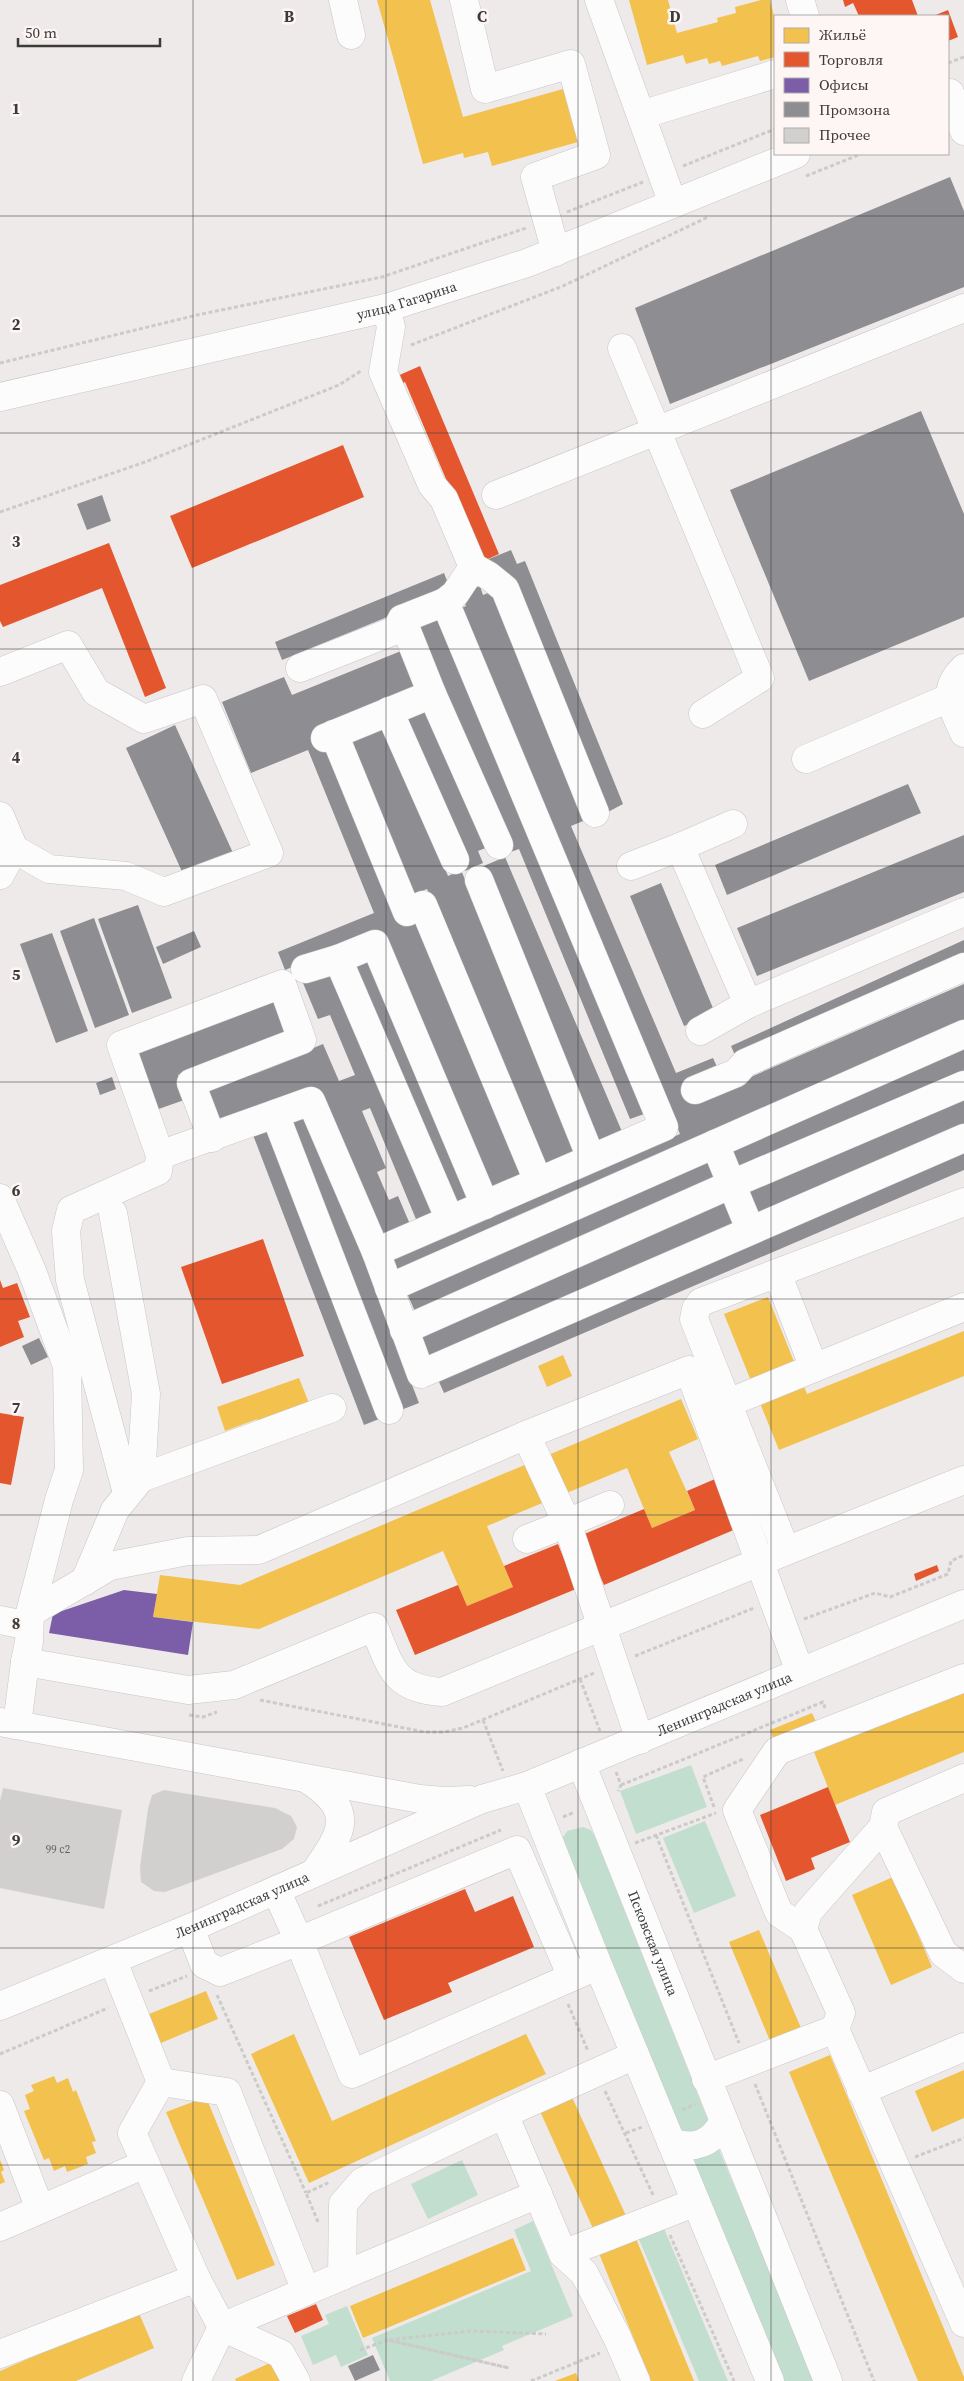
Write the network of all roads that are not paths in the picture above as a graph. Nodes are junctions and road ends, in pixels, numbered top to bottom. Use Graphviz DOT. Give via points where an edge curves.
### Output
graph roads {
  1 [pos="343,0"];
  2 [pos="464,0"];
  3 [pos="599,0"];
  4 [pos="800,0"];
  5 [pos="805,15"];
  6 [pos="351,35"];
  7 [pos="774,74"];
  8 [pos="954,92"];
  9 [pos="641,115"];
  10 [pos="964,131"];
  11 [pos="798,166"];
  12 [pos="673,204"];
  13 [pos="556,252"];
  14 [pos="386,308"];
  15 [pos="964,308"];
  16 [pos="622,348"];
  17 [pos="0,397"];
  18 [pos="657,430"];
  19 [pos="496,495"];
  20 [pos="473,567"];
  21 [pos="446,602"];
  22 [pos="402,619"];
  23 [pos="300,668"];
  24 [pos="964,668"];
  25 [pos="0,672"];
  26 [pos="432,694"];
  27 [pos="949,698"];
  28 [pos="389,711"];
  29 [pos="703,714"];
  30 [pos="964,733"];
  31 [pos="806,759"];
  32 [pos="595,813"];
  33 [pos="0,816"];
  34 [pos="733,824"];
  35 [pos="499,845"];
  36 [pos="680,847"];
  37 [pos="14,849"];
  38 [pos="455,860"];
  39 [pos="631,866"];
  40 [pos="0,875"];
  41 [pos="479,880"];
  42 [pos="964,912"];
  43 [pos="338,959"];
  44 [pos="964,967"];
  45 [pos="305,969"];
  46 [pos="748,1004"];
  47 [pos="700,1031"];
  48 [pos="964,1034"];
  49 [pos="964,1085"];
  50 [pos="695,1090"];
  51 [pos="275,1114"];
  52 [pos="212,1138"];
  53 [pos="964,1138"];
  54 [pos="715,1144"];
  55 [pos="160,1155"];
  56 [pos="591,1158"];
  57 [pos="538,1181"];
  58 [pos="732,1184"];
  59 [pos="0,1198"];
  60 [pos="964,1202"];
  61 [pos="485,1205"];
  62 [pos="113,1213"];
  63 [pos="450,1220"];
  64 [pos="750,1229"];
  65 [pos="376,1252"];
  66 [pos="777,1273"];
  67 [pos="389,1288"];
  68 [pos="964,1307"];
  69 [pos="404,1330"];
  70 [pos="814,1368"];
  71 [pos="728,1403"];
  72 [pos="332,1408"];
  73 [pos="389,1410"];
  74 [pos="526,1434"];
  75 [pos="964,1480"];
  76 [pos="134,1485"];
  77 [pos="610,1505"];
  78 [pos="567,1523"];
  79 [pos="527,1538"];
  80 [pos="786,1552"];
  81 [pos="761,1563"];
  82 [pos="84,1581"];
  83 [pos="964,1604"];
  84 [pos="0,1620"];
  85 [pos="29,1620"];
  86 [pos="600,1626"];
  87 [pos="25,1662"];
  88 [pos="800,1672"];
  89 [pos="964,1678"];
  90 [pos="8,1724"];
  91 [pos="640,1740"];
  92 [pos="581,1764"];
  93 [pos="306,1778"];
  94 [pos="964,1778"];
  95 [pos="527,1786"];
  96 [pos="482,1800"];
  97 [pos="883,1828"];
  98 [pos="547,1837"];
  99 [pos="506,1845"];
  100 [pos="314,1873"];
  101 [pos="276,1890"];
  102 [pos="190,1928"];
  103 [pos="803,1928"];
  104 [pos="299,1942"];
  105 [pos="113,1961"];
  106 [pos="598,1965"];
  107 [pos="964,1969"];
  108 [pos="566,1980"];
  109 [pos="0,2006"];
  110 [pos="835,2029"];
  111 [pos="964,2047"];
  112 [pos="635,2055"];
  113 [pos="161,2082"];
  114 [pos="704,2090"];
  115 [pos="861,2091"];
  116 [pos="0,2105"];
  117 [pos="504,2114"];
  118 [pos="723,2122"];
  119 [pos="671,2142"];
  120 [pos="145,2164"];
  121 [pos="538,2194"];
  122 [pos="696,2202"];
  123 [pos="40,2209"];
  124 [pos="0,2227"];
  125 [pos="563,2254"];
  126 [pos="342,2276"];
  127 [pos="196,2278"];
  128 [pos="306,2291"];
  129 [pos="964,2323"];
  130 [pos="222,2327"];
  131 [pos="0,2354"];
  132 [pos="196,2381"];
  133 [pos="296,2381"];
  134 [pos="636,2381"];
  135 [pos="770,2381"];
  136 [pos="828,2381"];
  1 -- 6 [label="street"];
  2 -- 13 [label="street" via="485,89 571,64 596,155 535,177"];
  3 -- 9 [label="street"];
  4 -- 5 [label="street"];
  7 -- 9 [label="street"];
  8 -- 10 [label="street"];
  9 -- 12 [label="street"];
  11 -- 12 [label="street, улица Гагарина"];
  12 -- 13 [label="street, улица Гагарина"];
  13 -- 14 [label="street, улица Гагарина"];
  14 -- 17 [label="street, улица Гагарина"];
  14 -- 20 [label="street" via="391,327 383,372 432,485 444,499"];
  15 -- 18 [label="street"];
  16 -- 18 [label="street"];
  18 -- 19 [label="street"];
  18 -- 29 [label="street" via="760,678"];
  20 -- 21 [label="street"];
  20 -- 32 [label="street" via="504,589"];
  21 -- 22 [label="street"];
  21 -- 56 [label="street" via="664,1127"];
  22 -- 23 [label="street" via="396,630"];
  22 -- 26 [label="street"];
  24 -- 27 [label="street" via="950,687"];
  25 -- 37 [label="street" via="68,645 96,692 144,719 203,699 268,853 164,892 126,876 49,869"];
  26 -- 28 [label="street"];
  26 -- 35 [label="street"];
  27 -- 30 [label="street"];
  27 -- 31 [label="street"];
  28 -- 38 [label="street"];
  28 -- 57 [label="street" via="330,736 407,912 423,905"];
  33 -- 37 [label="street"];
  34 -- 36 [label="street"];
  36 -- 39 [label="street"];
  36 -- 46 [label="street"];
  37 -- 40 [label="street"];
  41 -- 56 [label="street"];
  42 -- 46 [label="street"];
  43 -- 45 [label="street"];
  43 -- 61 [label="street" via="376,944"];
  43 -- 63 [label="street"];
  44 -- 50 [label="street" via="745,1063 736,1073"];
  46 -- 47 [label="street"];
  48 -- 54 [label="street"];
  49 -- 58 [label="street"];
  51 -- 52 [label="street"];
  51 -- 65 [label="street" via="311,1101"];
  51 -- 73 [label="street"];
  52 -- 55 [label="street"];
  52 -- 55 [label="street" via="192,1083 302,1040 282,984 121,1044"];
  53 -- 64 [label="street"];
  54 -- 58 [label="street"];
  54 -- 67 [label="street"];
  55 -- 76 [label="street" via="158,1171 71,1210 66,1231 70,1280"];
  56 -- 57 [label="street"];
  57 -- 61 [label="street"];
  58 -- 64 [label="street"];
  58 -- 69 [label="street"];
  59 -- 85 [label="street" via="32,1271 67,1366 69,1470"];
  60 -- 66 [label="street"];
  61 -- 63 [label="street"];
  62 -- 76 [label="street" via="146,1394"];
  63 -- 65 [label="street"];
  64 -- 69 [label="street" via="421,1374"];
  65 -- 67 [label="street"];
  66 -- 70 [label="street"];
  66 -- 71 [label="street" via="701,1302 696,1309 694,1319"];
  67 -- 69 [label="street"];
  68 -- 70 [label="street"];
  70 -- 71 [label="street"];
  71 -- 80 [label="street"];
  72 -- 76 [label="street"];
  74 -- 78 [label="street"];
  74 -- 81 [label="street" via="689,1370"];
  74 -- 82 [label="street" via="259,1550 188,1551 110,1566"];
  75 -- 80 [label="street"];
  76 -- 82 [label="street" via="115,1510"];
  77 -- 78 [label="street"];
  78 -- 79 [label="street"];
  78 -- 86 [label="street"];
  80 -- 81 [label="street"];
  81 -- 86 [label="street"];
  81 -- 88 [label="street"];
  82 -- 85 [label="street"];
  83 -- 88 [label="street, Ленинградская улица"];
  84 -- 85 [label="street"];
  85 -- 87 [label="street"];
  86 -- 87 [label="street" via="442,1692 415,1688 393,1672 374,1627 234,1685 188,1690"];
  86 -- 91 [label="street"];
  87 -- 90 [label="street"];
  88 -- 91 [label="street, Ленинградская улица"];
  89 -- 103 [label="street" via="778,1751 738,1810 780,1913"];
  90 -- 93 [label="street, Ленинградская улица"];
  91 -- 92 [label="street, Ленинградская улица"];
  92 -- 95 [label="street, Ленинградская улица"];
  92 -- 114 [label="street, Псковская улица"];
  93 -- 96 [label="street, Ленинградская улица" via="420,1799"];
  93 -- 100 [label="street" via="326,1791 340,1815 340,1833"];
  94 -- 97 [label="street" via="886,1812"];
  95 -- 96 [label="street, Ленинградская улица"];
  95 -- 98 [label="street"];
  96 -- 100 [label="street, Ленинградская улица"];
  97 -- 103 [label="street" via="808,1912"];
  97 -- 107 [label="street" via="943,1953"];
  98 -- 99 [label="street"];
  98 -- 106 [label="street"];
  99 -- 104 [label="street"];
  99 -- 108 [label="street"];
  100 -- 101 [label="street, Ленинградская улица"];
  101 -- 102 [label="street, Ленинградская улица"];
  101 -- 104 [label="street"];
  102 -- 104 [label="street" via="204,1964 220,1972"];
  102 -- 105 [label="street, Ленинградская улица"];
  103 -- 110 [label="street" via="841,2013"];
  104 -- 108 [label="street" via="352,2074"];
  105 -- 109 [label="street, Ленинградская улица"];
  105 -- 113 [label="street"];
  106 -- 108 [label="street"];
  106 -- 112 [label="street"];
  110 -- 114 [label="street" via="747,2063"];
  110 -- 115 [label="street"];
  111 -- 115 [label="street"];
  112 -- 117 [label="street"];
  112 -- 119 [label="street"];
  113 -- 120 [label="street" via="132,2133"];
  113 -- 128 [label="street" via="227,2092"];
  114 -- 118 [label="street, Псковская улица"];
  115 -- 129 [label="street"];
  116 -- 123 [label="street"];
  117 -- 121 [label="street"];
  117 -- 126 [label="street" via="362,2182 343,2204"];
  118 -- 119 [label="street" via="712,2139 701,2144 690,2147"];
  118 -- 136 [label="street, Псковская улица"];
  119 -- 122 [label="street"];
  120 -- 123 [label="street"];
  120 -- 127 [label="street"];
  121 -- 125 [label="street"];
  121 -- 126 [label="street"];
  122 -- 125 [label="street"];
  122 -- 135 [label="street"];
  123 -- 124 [label="street"];
  125 -- 134 [label="street" via="584,2273"];
  126 -- 128 [label="street"];
  127 -- 130 [label="street"];
  127 -- 131 [label="street"];
  128 -- 130 [label="street"];
  130 -- 132 [label="street"];
  130 -- 133 [label="street" via="281,2354"];
}
